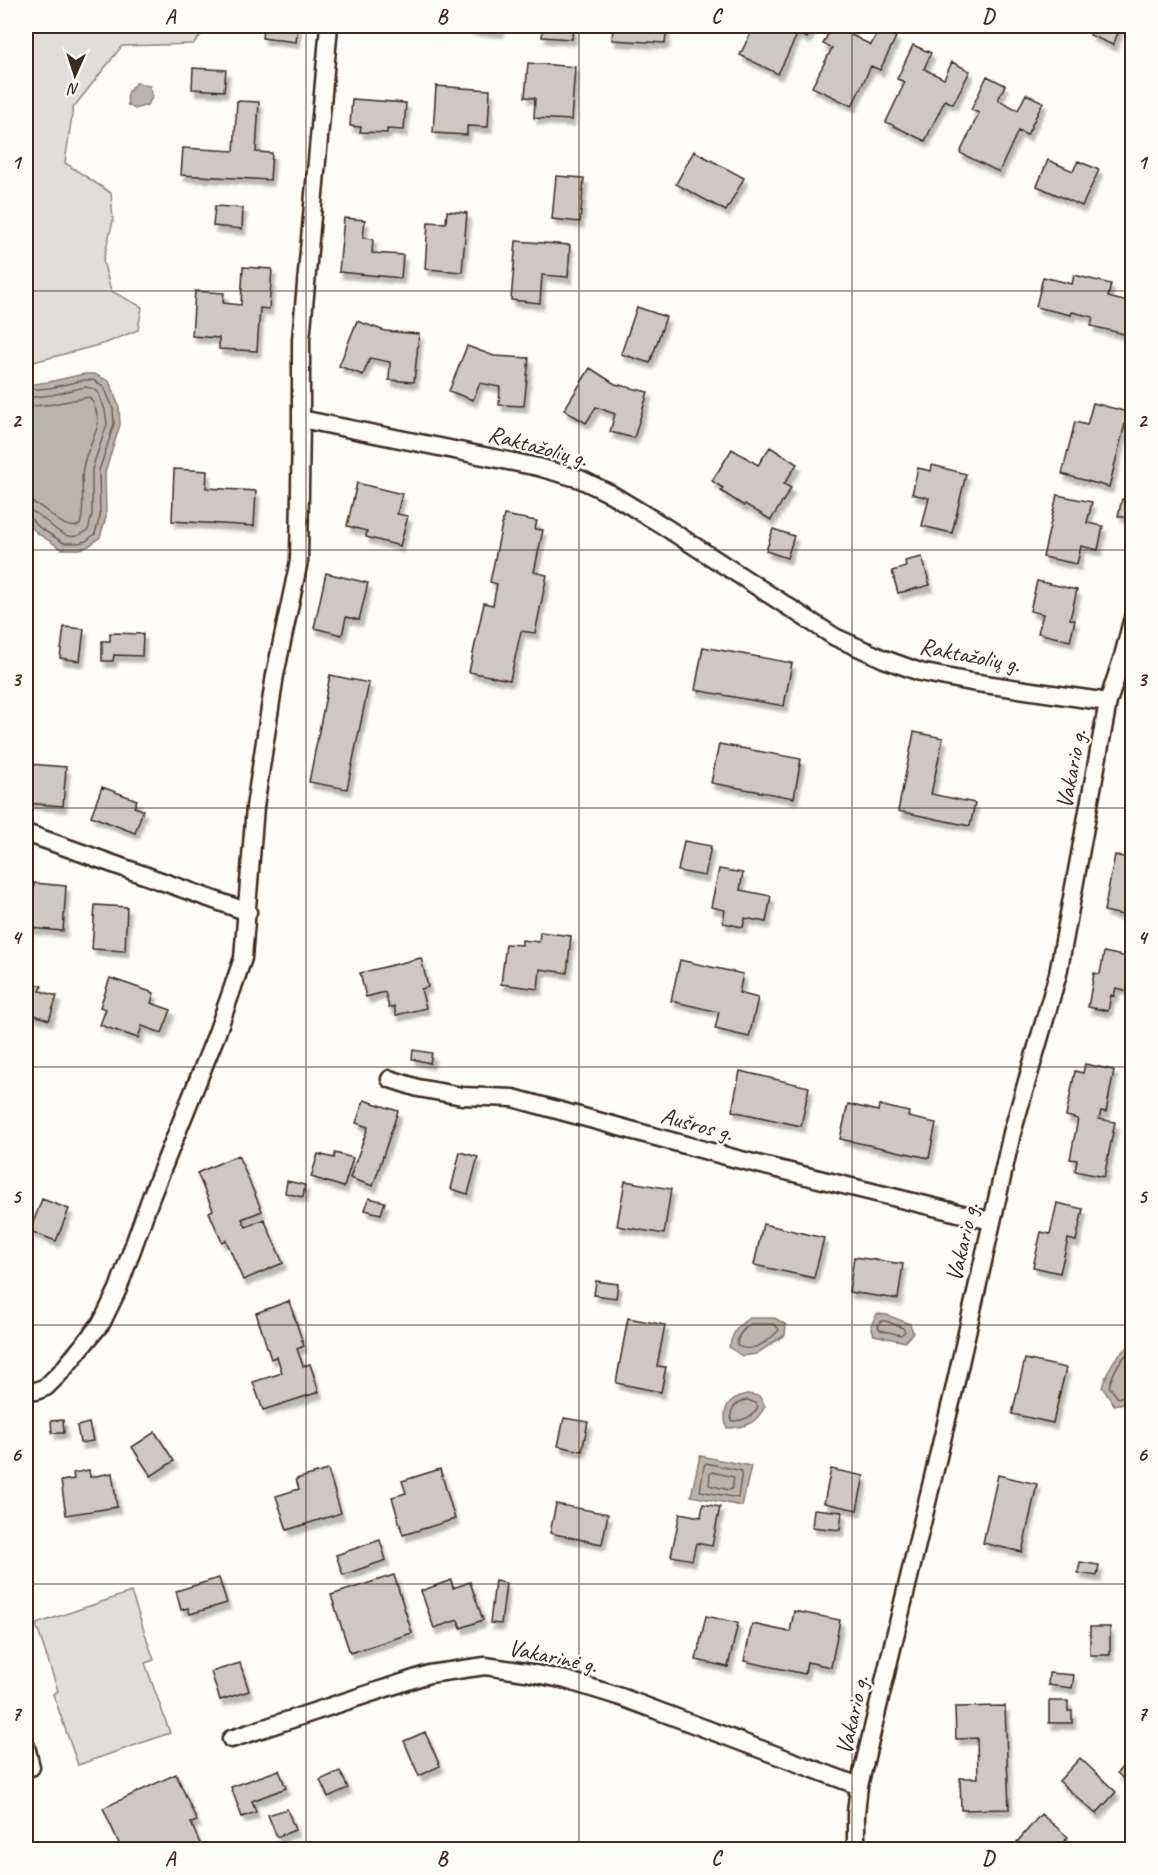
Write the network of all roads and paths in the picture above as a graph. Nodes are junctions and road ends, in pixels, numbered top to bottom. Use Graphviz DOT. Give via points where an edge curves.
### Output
graph roads {
  1 [pos="329,26"];
  2 [pos="301,419"];
  3 [pos="1132,621"];
  4 [pos="1128,654"];
  5 [pos="1108,702"];
  6 [pos="26,833"];
  7 [pos="248,912"];
  8 [pos="390,1079"];
  9 [pos="991,1221"];
  10 [pos="26,1391"];
  11 [pos="231,1739"];
  12 [pos="26,1746"];
  13 [pos="31,1767"];
  14 [pos="859,1786"];
  15 [pos="856,1850"];
  1 -- 2 [label="street" via="301,340"];
  2 -- 5 [label="street, Raktažolių g." via="580,479 662,525 835,637 884,659 920,672 971,682"];
  2 -- 7 [label="street" via="299,561 275,675 255,807"];
  3 -- 4 [label="street, Vakario g."];
  4 -- 5 [label="street, Vakario g."];
  5 -- 9 [label="street, Vakario g." via="1058,974"];
  6 -- 7 [label="street"];
  7 -- 10 [label="street" via="243,958 118,1289 102,1322 62,1371 46,1387"];
  8 -- 9 [label="street, Aušros g." via="462,1096 513,1098 737,1160"];
  9 -- 14 [label="street, Vakario g."];
  11 -- 14 [label="street, Vakarinė g." via="429,1674 485,1666 566,1680 610,1694"];
  12 -- 13 [label="street"];
  14 -- 15 [label="street, Vakario g."];
}
